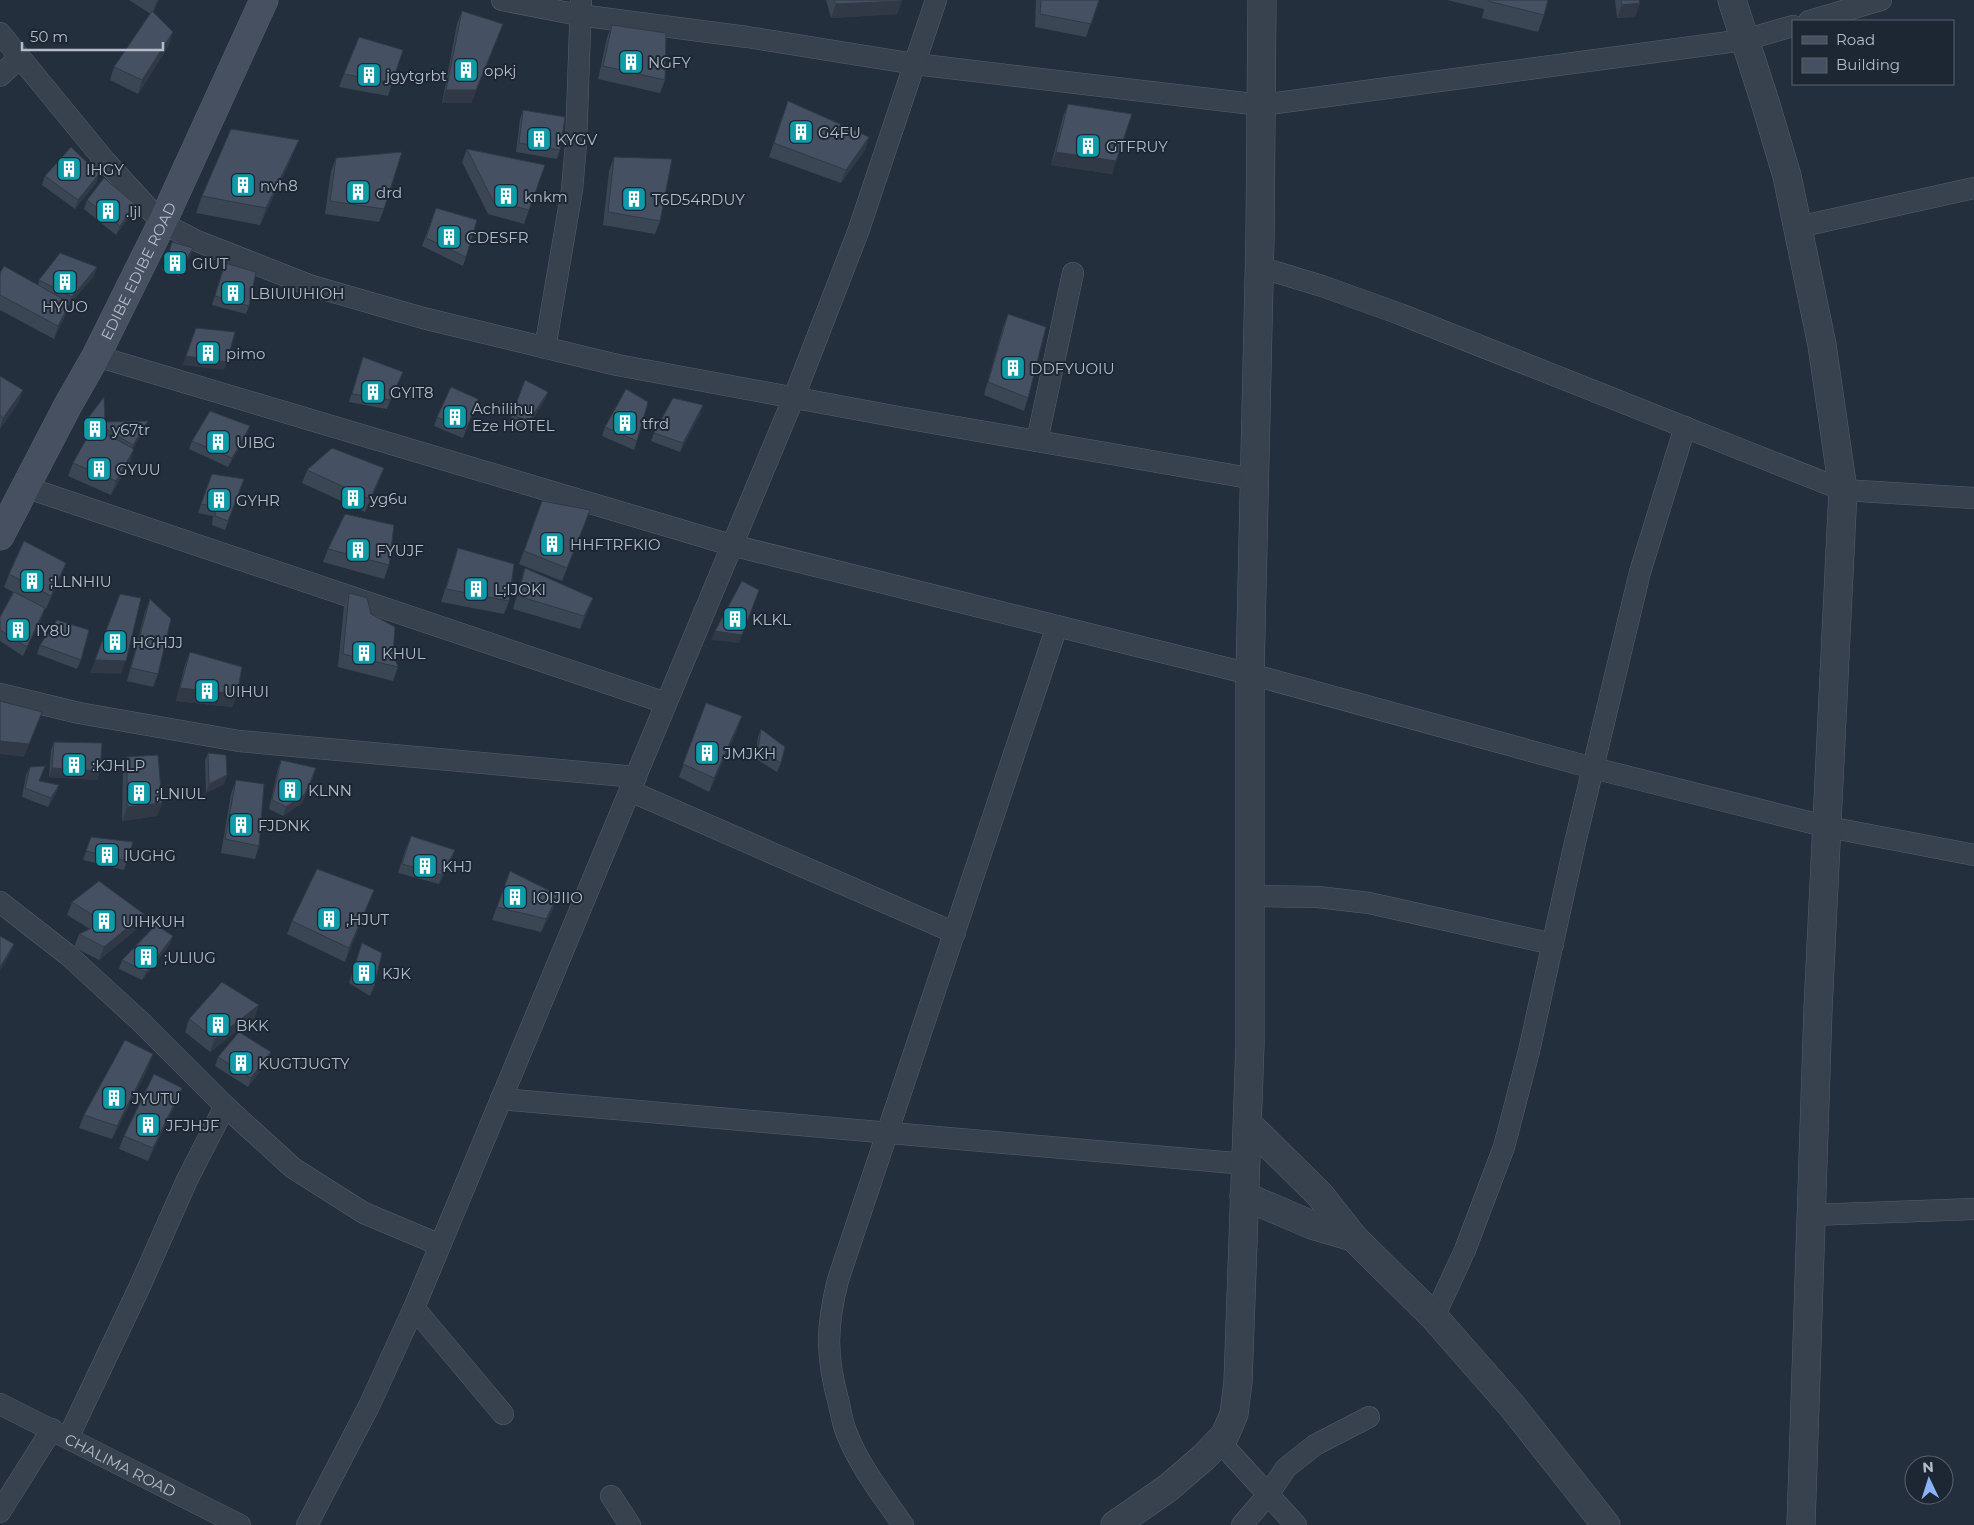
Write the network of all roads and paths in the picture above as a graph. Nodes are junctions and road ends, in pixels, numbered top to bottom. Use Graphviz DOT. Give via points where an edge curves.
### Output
graph roads {
  1 [pos="264,0"];
  2 [pos="502,0"];
  3 [pos="936,0"];
  4 [pos="1262,0"];
  5 [pos="1732,0"];
  6 [pos="1881,0"];
  7 [pos="580,8"];
  8 [pos="1812,20"];
  9 [pos="1792,26"];
  10 [pos="0,33"];
  11 [pos="1744,40"];
  12 [pos="20,57"];
  13 [pos="915,64"];
  14 [pos="0,76"];
  15 [pos="1261,105"];
  16 [pos="1974,188"];
  17 [pos="162,223"];
  18 [pos="1798,227"];
  19 [pos="1259,267"];
  20 [pos="1073,274"];
  21 [pos="545,348"];
  22 [pos="96,356"];
  23 [pos="794,398"];
  24 [pos="1685,426"];
  25 [pos="1038,441"];
  26 [pos="1255,479"];
  27 [pos="25,487"];
  28 [pos="1843,490"];
  29 [pos="1974,498"];
  30 [pos="0,536"];
  31 [pos="731,545"];
  32 [pos="1057,626"];
  33 [pos="1250,674"];
  34 [pos="0,694"];
  35 [pos="666,703"];
  36 [pos="1593,768"];
  37 [pos="633,784"];
  38 [pos="1828,827"];
  39 [pos="1974,855"];
  40 [pos="1250,896"];
  41 [pos="0,902"];
  42 [pos="955,932"];
  43 [pos="1553,944"];
  44 [pos="502,1099"];
  45 [pos="225,1106"];
  46 [pos="1248,1124"];
  47 [pos="888,1133"];
  48 [pos="1246,1164"];
  49 [pos="1244,1196"];
  50 [pos="1974,1209"];
  51 [pos="1812,1215"];
  52 [pos="1353,1237"];
  53 [pos="440,1246"];
  54 [pos="414,1308"];
  55 [pos="1434,1317"];
  56 [pos="0,1404"];
  57 [pos="503,1414"];
  58 [pos="1369,1417"];
  59 [pos="60,1434"];
  60 [pos="1218,1441"];
  61 [pos="611,1496"];
  62 [pos="1267,1496"];
  63 [pos="0,1512"];
  64 [pos="240,1525"];
  65 [pos="307,1525"];
  66 [pos="630,1525"];
  67 [pos="903,1525"];
  68 [pos="1115,1525"];
  69 [pos="1242,1525"];
  70 [pos="1296,1525"];
  71 [pos="1606,1525"];
  72 [pos="1801,1525"];
  1 -- 17 [label="main road, EDIBE EDIBE ROAD"];
  2 -- 7 [label="street"];
  3 -- 13 [label="street"];
  4 -- 15 [label="street"];
  5 -- 11 [label="street"];
  6 -- 8 [label="street"];
  7 -- 13 [label="street"];
  7 -- 21 [label="street" via="572,190"];
  9 -- 11 [label="street"];
  10 -- 12 [label="street"];
  11 -- 15 [label="street"];
  11 -- 18 [label="street" via="1787,176"];
  12 -- 14 [label="street"];
  12 -- 17 [label="street" via="105,161"];
  13 -- 15 [label="street"];
  13 -- 23 [label="street" via="858,232"];
  15 -- 19 [label="street"];
  16 -- 18 [label="street"];
  17 -- 21 [label="street" via="204,244 309,285 422,318"];
  17 -- 22 [label="main road, EDIBE EDIBE ROAD"];
  18 -- 28 [label="street" via="1822,345"];
  19 -- 24 [label="street" via="1400,314"];
  19 -- 26 [label="street"];
  20 -- 25 [label="street"];
  21 -- 23 [label="street"];
  22 -- 27 [label="main road, EDIBE EDIBE ROAD"];
  22 -- 31 [label="street"];
  23 -- 25 [label="street"];
  23 -- 31 [label="street"];
  24 -- 28 [label="street"];
  24 -- 36 [label="street" via="1640,572"];
  25 -- 26 [label="street"];
  26 -- 33 [label="street"];
  27 -- 30 [label="main road, EDIBE EDIBE ROAD"];
  27 -- 35 [label="street"];
  28 -- 29 [label="street"];
  28 -- 38 [label="street"];
  31 -- 32 [label="street"];
  31 -- 35 [label="street"];
  32 -- 33 [label="street"];
  32 -- 42 [label="street"];
  33 -- 36 [label="street"];
  33 -- 40 [label="street"];
  34 -- 37 [label="street" via="78,712 239,741"];
  35 -- 37 [label="street"];
  36 -- 38 [label="street"];
  36 -- 43 [label="street"];
  37 -- 42 [label="street"];
  37 -- 44 [label="street"];
  38 -- 39 [label="street"];
  38 -- 51 [label="street"];
  40 -- 43 [label="street" via="1369,903"];
  40 -- 46 [label="street"];
  41 -- 45 [label="street" via="68,955 140,1020"];
  42 -- 47 [label="street"];
  43 -- 55 [label="street" via="1504,1147 1465,1250"];
  44 -- 47 [label="street"];
  44 -- 53 [label="street"];
  45 -- 53 [label="street" via="293,1168 327,1191 364,1213"];
  45 -- 59 [label="street" via="187,1180 140,1286"];
  46 -- 48 [label="street"];
  46 -- 52 [label="street" via="1320,1195"];
  47 -- 48 [label="street"];
  47 -- 67 [label="street" via="838,1280 831,1308 828,1345 832,1379 846,1433"];
  48 -- 49 [label="street"];
  49 -- 52 [label="street" via="1312,1225"];
  49 -- 60 [label="street" via="1238,1382 1234,1414 1225,1435"];
  50 -- 51 [label="street"];
  51 -- 72 [label="street"];
  52 -- 55 [label="street"];
  53 -- 54 [label="street"];
  54 -- 57 [label="street"];
  54 -- 65 [label="street" via="369,1406"];
  55 -- 71 [label="street" via="1512,1406"];
  56 -- 59 [label="street, CHALIMA ROAD"];
  58 -- 62 [label="street" via="1315,1445 1286,1468"];
  59 -- 63 [label="street"];
  59 -- 64 [label="street, CHALIMA ROAD"];
  60 -- 62 [label="street"];
  60 -- 68 [label="street" via="1168,1488"];
  61 -- 66 [label="street"];
  62 -- 69 [label="street"];
  62 -- 70 [label="street"];
}
